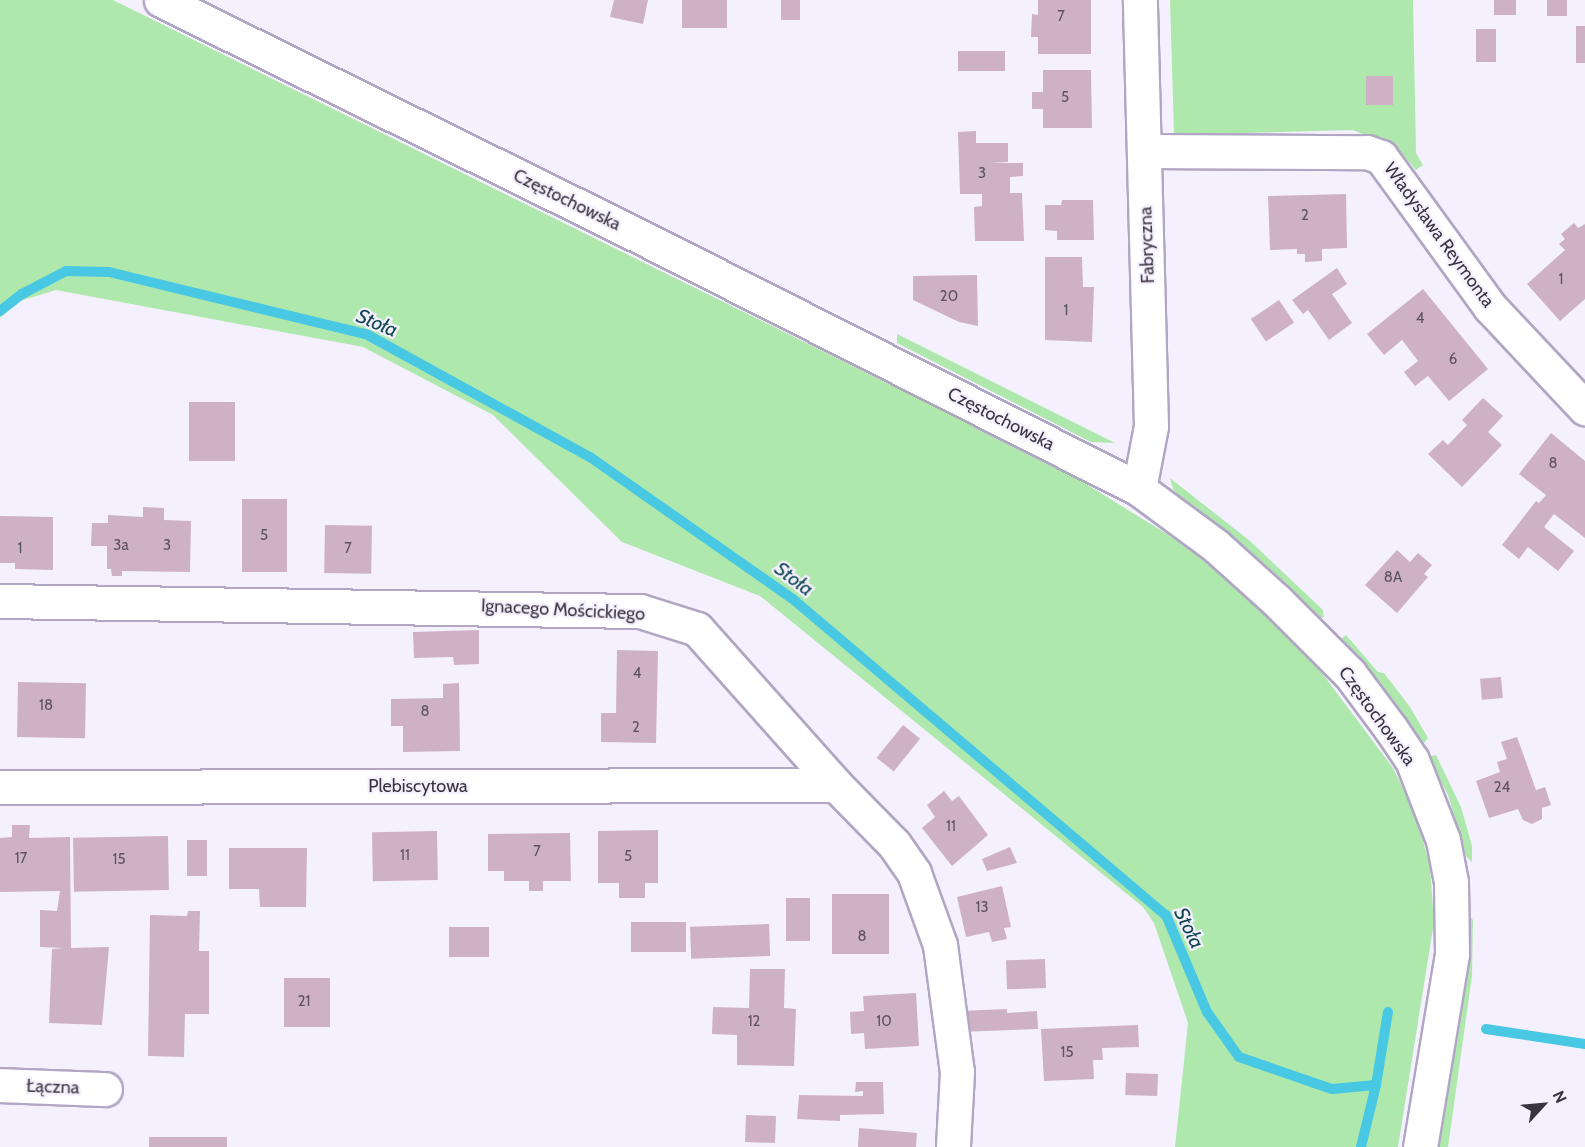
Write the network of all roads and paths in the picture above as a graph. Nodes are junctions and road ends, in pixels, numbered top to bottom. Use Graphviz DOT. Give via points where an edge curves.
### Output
graph roads {
  1 [pos="161,0"];
  2 [pos="1140,0"];
  3 [pos="1144,151"];
  4 [pos="1585,408"];
  5 [pos="1139,489"];
  6 [pos="0,601"];
  7 [pos="836,785"];
  8 [pos="0,787"];
  9 [pos="0,1085"];
  10 [pos="105,1089"];
  11 [pos="954,1147"];
  12 [pos="1420,1147"];
  1 -- 5 [label="street, Częstochowska"];
  2 -- 3 [label="street, Fabryczna"];
  3 -- 4 [label="street, Władysława Reymonta" via="1368,152 1381,157 1490,307"];
  3 -- 5 [label="street, Fabryczna" via="1151,426"];
  5 -- 12 [label="street, Częstochowska" via="1216,546 1350,674 1412,760 1429,798 1451,882 1453,918 1452,954"];
  6 -- 7 [label="street, Ignacego Mościckiego" via="640,610 697,629"];
  7 -- 8 [label="street, Plebiscytowa"];
  7 -- 11 [label="street, Ignacego Mościckiego" via="894,844 914,873 930,908 940,945 957,1072"];
  9 -- 10 [label="street, Łączna"];
}
